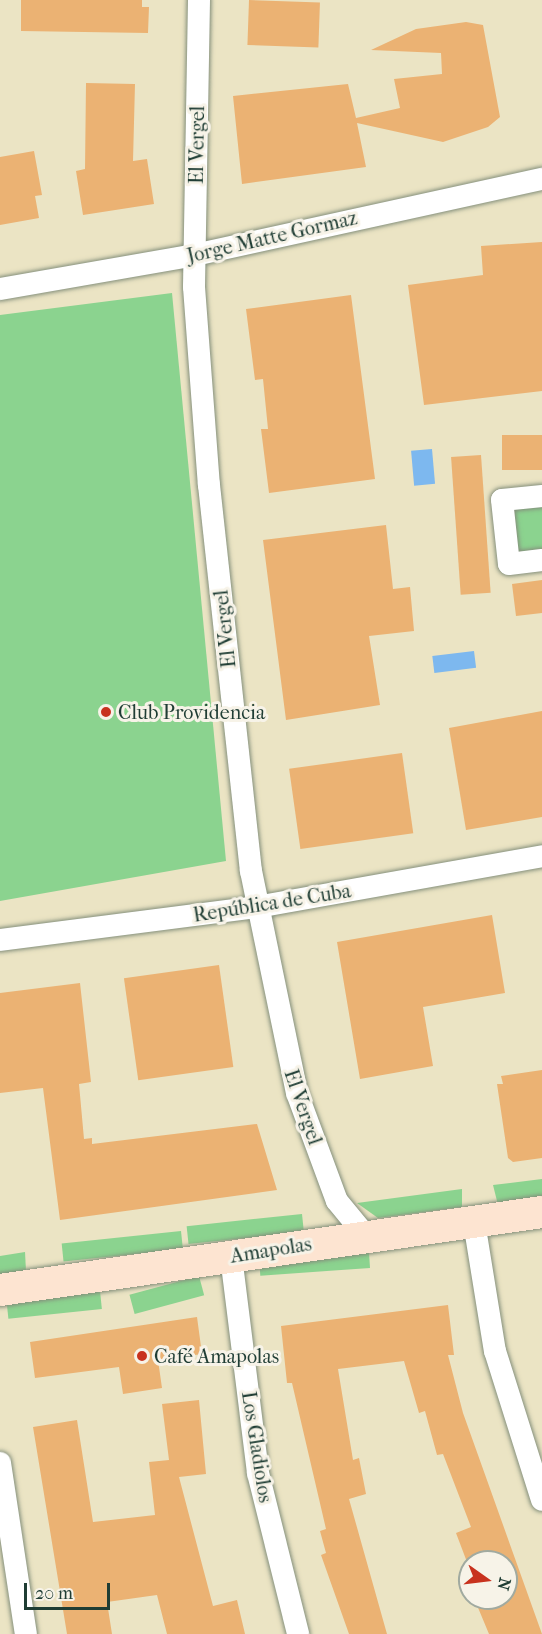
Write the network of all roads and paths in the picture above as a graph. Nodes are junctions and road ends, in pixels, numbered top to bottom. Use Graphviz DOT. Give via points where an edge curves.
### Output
graph roads {
  1 [pos="199,0"];
  2 [pos="542,179"];
  3 [pos="195,255"];
  4 [pos="0,288"];
  5 [pos="542,496"];
  6 [pos="542,560"];
  7 [pos="542,856"];
  8 [pos="257,907"];
  9 [pos="0,940"];
  10 [pos="542,1212"];
  11 [pos="474,1222"];
  12 [pos="366,1236"];
  13 [pos="231,1256"];
  14 [pos="0,1290"];
  15 [pos="0,1463"];
  16 [pos="542,1500"];
  17 [pos="26,1634"];
  18 [pos="298,1634"];
  1 -- 3 [label="street, El Vergel"];
  2 -- 3 [label="street, Jorge Matte Gormaz"];
  3 -- 4 [label="street, Jorge Matte Gormaz"];
  3 -- 8 [label="street, El Vergel" via="209,485"];
  5 -- 6 [label="street" via="502,500 508,564"];
  7 -- 8 [label="street, República de Cuba"];
  8 -- 9 [label="street, República de Cuba"];
  8 -- 12 [label="street, El Vergel" via="297,1093 337,1201"];
  10 -- 11 [label="street, Amapolas"];
  11 -- 12 [label="street, Amapolas"];
  11 -- 16 [label="street" via="495,1351"];
  12 -- 13 [label="street, Amapolas"];
  13 -- 14 [label="street, Amapolas"];
  13 -- 18 [label="street, Los Gladiolos" via="258,1473"];
  15 -- 17 [label="street"];
}
